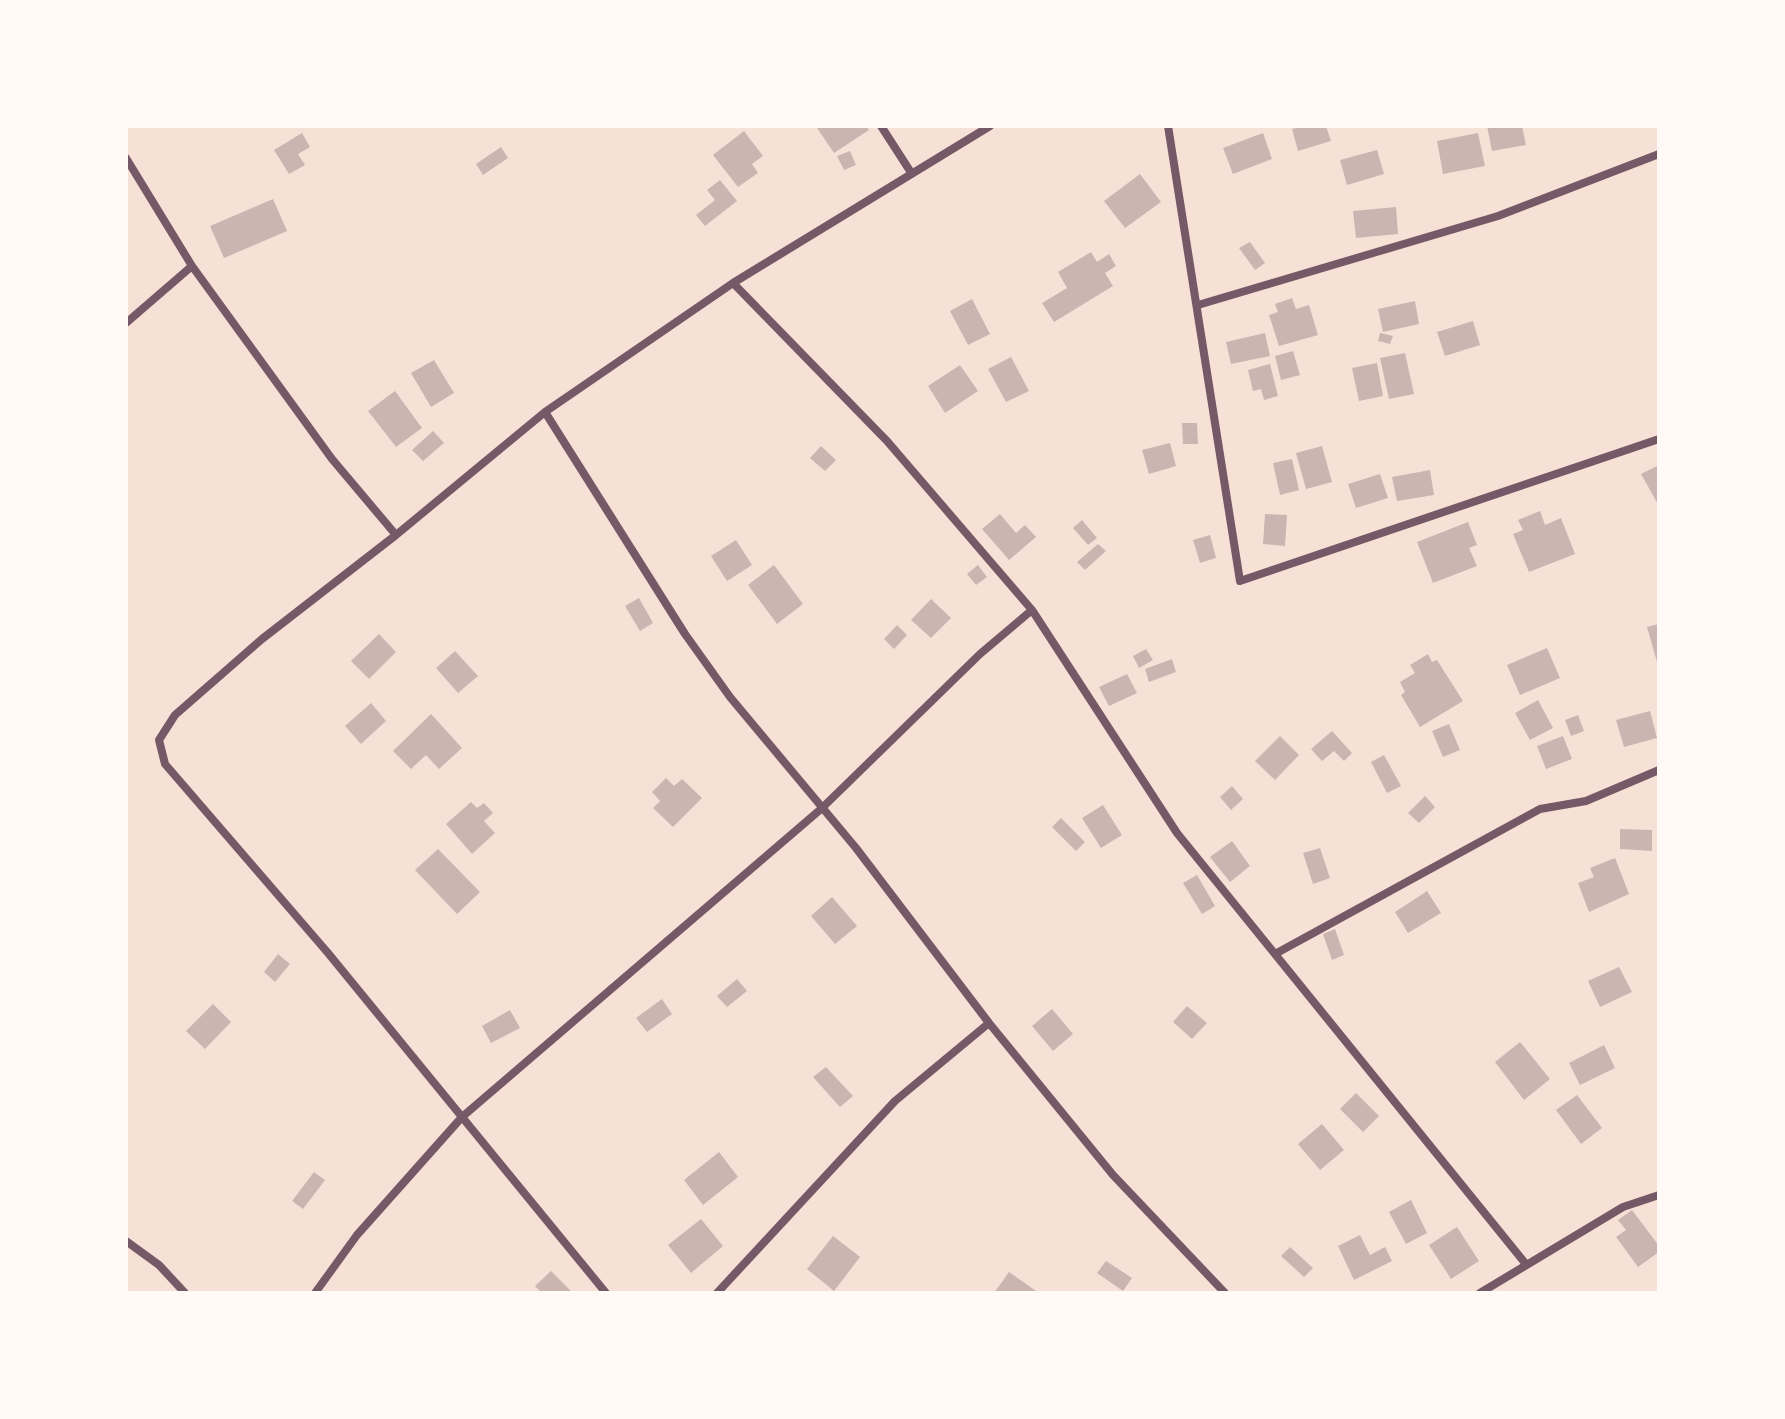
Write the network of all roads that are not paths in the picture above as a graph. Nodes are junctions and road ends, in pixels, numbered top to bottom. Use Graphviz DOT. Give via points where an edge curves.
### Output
graph roads {
  1 [pos="881,126"];
  2 [pos="990,126"];
  3 [pos="1168,126"];
  4 [pos="1659,154"];
  5 [pos="126,158"];
  6 [pos="912,174"];
  7 [pos="192,266"];
  8 [pos="733,283"];
  9 [pos="1198,305"];
  10 [pos="126,323"];
  11 [pos="545,412"];
  12 [pos="1659,439"];
  13 [pos="396,535"];
  14 [pos="1032,610"];
  15 [pos="1659,770"];
  16 [pos="821,809"];
  17 [pos="1275,954"];
  18 [pos="989,1023"];
  19 [pos="462,1117"];
  20 [pos="1659,1195"];
  21 [pos="126,1241"];
  22 [pos="1525,1263"];
  23 [pos="185,1293"];
  24 [pos="315,1293"];
  25 [pos="606,1293"];
  26 [pos="717,1293"];
  27 [pos="1225,1293"];
  28 [pos="1480,1293"];
  1 -- 6 [label="street"];
  2 -- 6 [label="street"];
  3 -- 9 [label="street"];
  4 -- 9 [label="street" via="1498,216"];
  5 -- 7 [label="street"];
  6 -- 8 [label="street"];
  7 -- 10 [label="street"];
  7 -- 13 [label="street" via="332,459"];
  8 -- 11 [label="street"];
  8 -- 14 [label="street" via="887,441"];
  9 -- 12 [label="street" via="1240,581"];
  11 -- 13 [label="street"];
  11 -- 16 [label="street" via="685,634"];
  13 -- 19 [label="street" via="251,648 175,715 159,740 165,764"];
  14 -- 16 [label="street"];
  14 -- 17 [label="street" via="1177,833"];
  15 -- 17 [label="street" via="1586,801 1540,809"];
  16 -- 18 [label="street"];
  16 -- 19 [label="street"];
  17 -- 22 [label="street"];
  18 -- 26 [label="street" via="895,1101"];
  18 -- 27 [label="street" via="1113,1175"];
  19 -- 24 [label="street" via="357,1235"];
  19 -- 25 [label="street"];
  20 -- 22 [label="street" via="1623,1207"];
  21 -- 23 [label="street"];
  22 -- 28 [label="street"];
}
